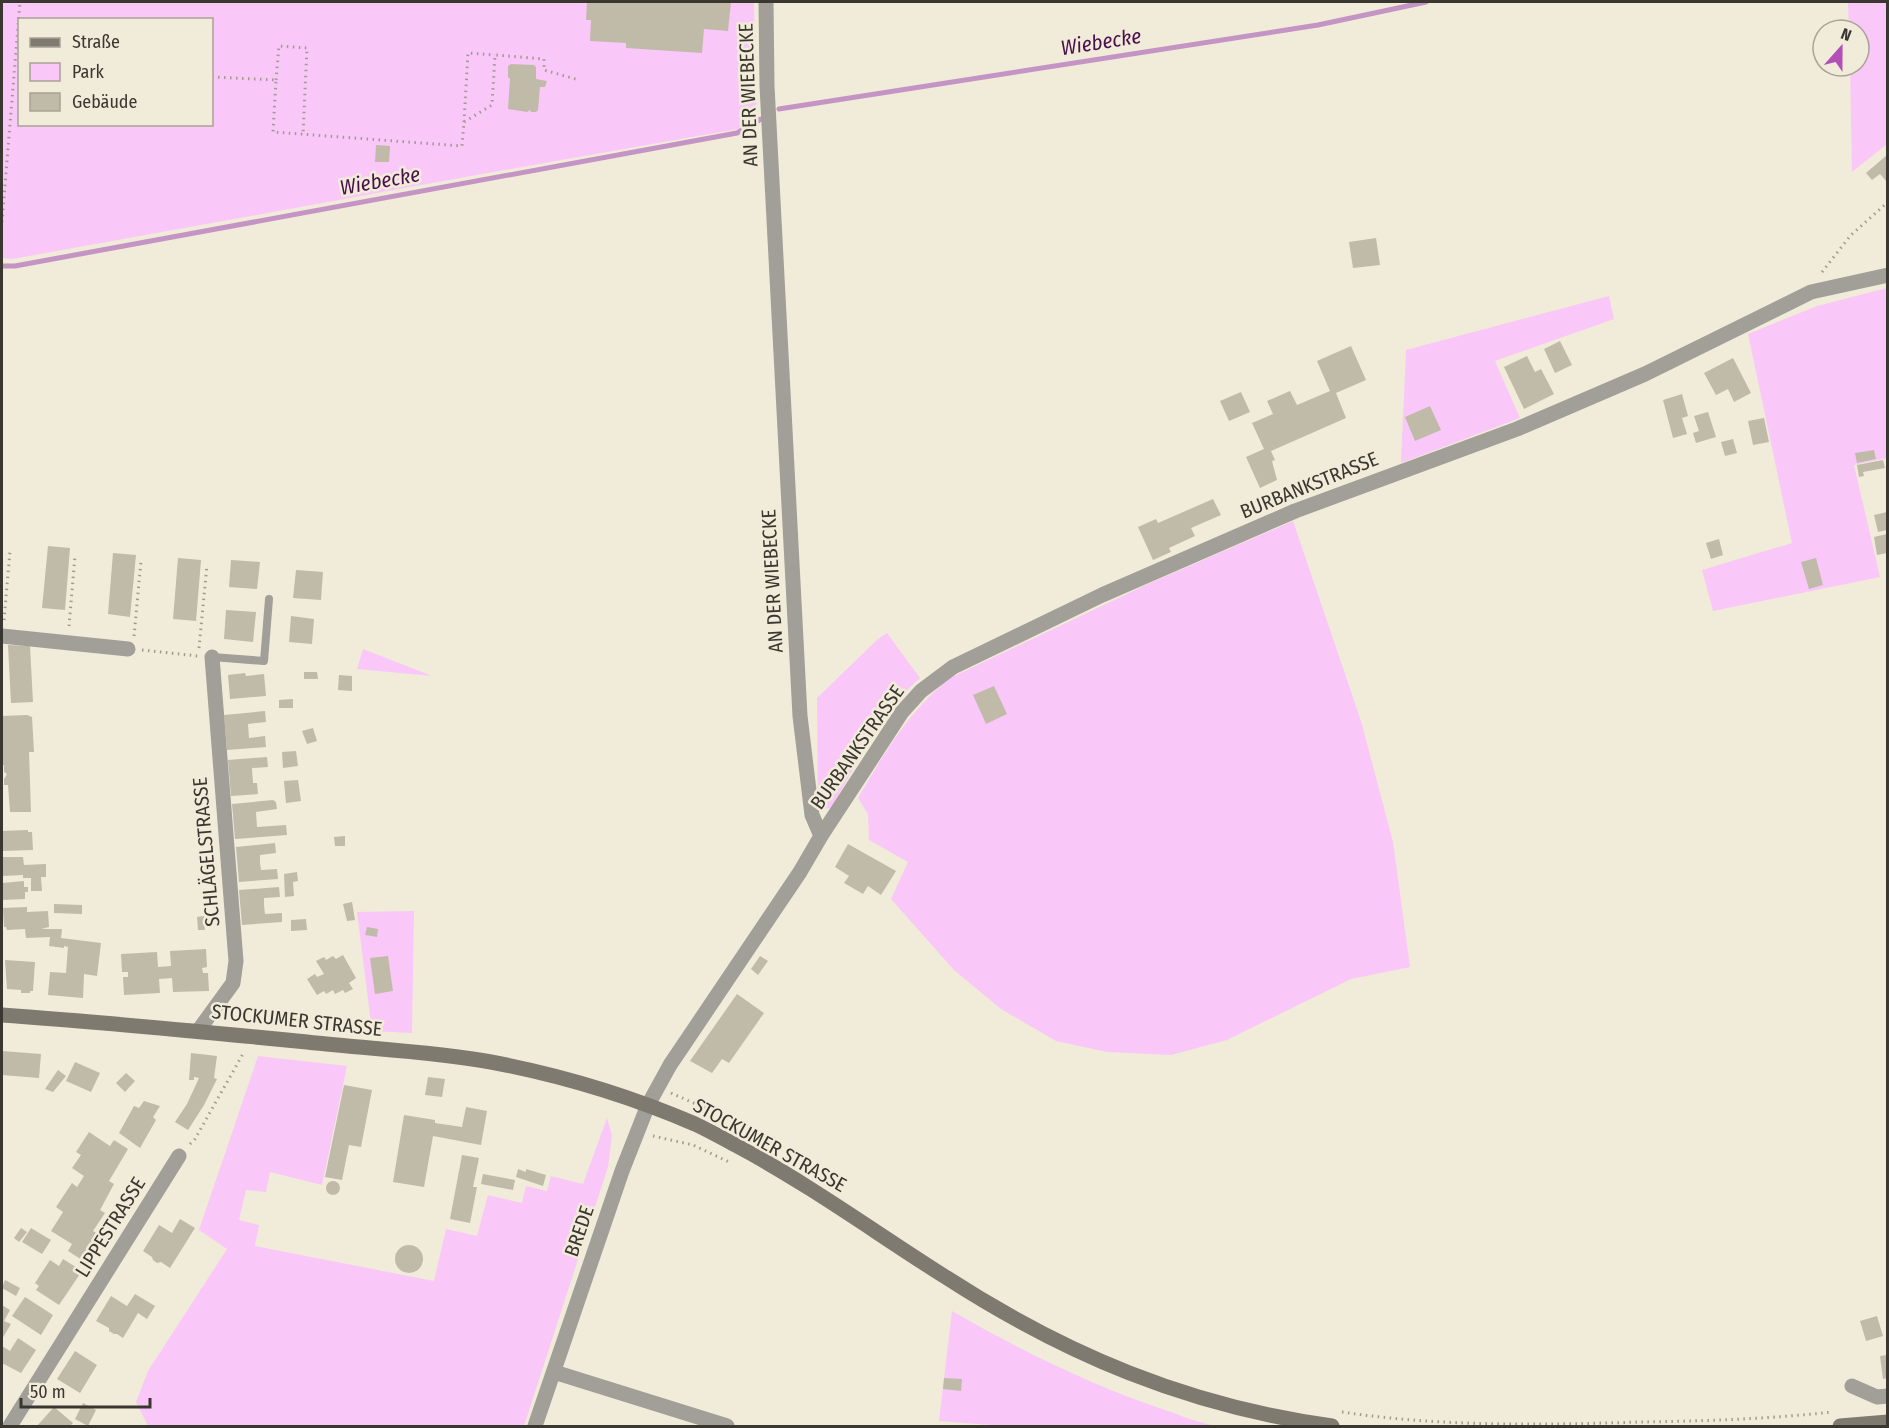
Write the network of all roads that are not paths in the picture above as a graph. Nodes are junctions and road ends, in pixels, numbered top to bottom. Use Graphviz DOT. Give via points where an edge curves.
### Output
graph roads {
  1 [pos="766,2"];
  2 [pos="1887,275"];
  3 [pos="269,599"];
  4 [pos="2,636"];
  5 [pos="130,649"];
  6 [pos="205,657"];
  7 [pos="821,836"];
  8 [pos="2,1015"];
  9 [pos="198,1031"];
  10 [pos="648,1106"];
  11 [pos="179,1156"];
  12 [pos="554,1372"];
  13 [pos="1852,1386"];
  14 [pos="1887,1396"];
  15 [pos="1840,1419"];
  16 [pos="1887,1422"];
  17 [pos="10,1426"];
  18 [pos="535,1426"];
  19 [pos="727,1426"];
  20 [pos="1332,1426"];
  1 -- 7 [label="street, AN DER WIEBECKE" via="800,716 812,815"];
  2 -- 7 [label="street, BURBANKSTRASSE" via="1811,292 1645,374 1517,429 1295,511 1101,595 953,667 921,691 902,712"];
  3 -- 6 [label="lane" via="264,661"];
  4 -- 5 [label="street"];
  6 -- 9 [label="street, SCHLÄGELSTRASSE" via="236,961 233,983"];
  7 -- 10 [label="street" via="670,1065"];
  8 -- 9 [label="main road, STOCKUMER STRASSE"];
  9 -- 10 [label="main road, STOCKUMER STRASSE" via="492,1062 591,1086"];
  10 -- 12 [label="street, BREDE"];
  10 -- 20 [label="main road, STOCKUMER STRASSE" via="698,1125 758,1158 990,1305 1095,1360 1216,1403"];
  11 -- 17 [label="street, LIPPESTRASSE"];
  12 -- 18 [label="street, BREDE"];
  12 -- 19 [label="street"];
  13 -- 14 [label="street" via="1877,1397"];
  15 -- 16 [label="main road"];
}
